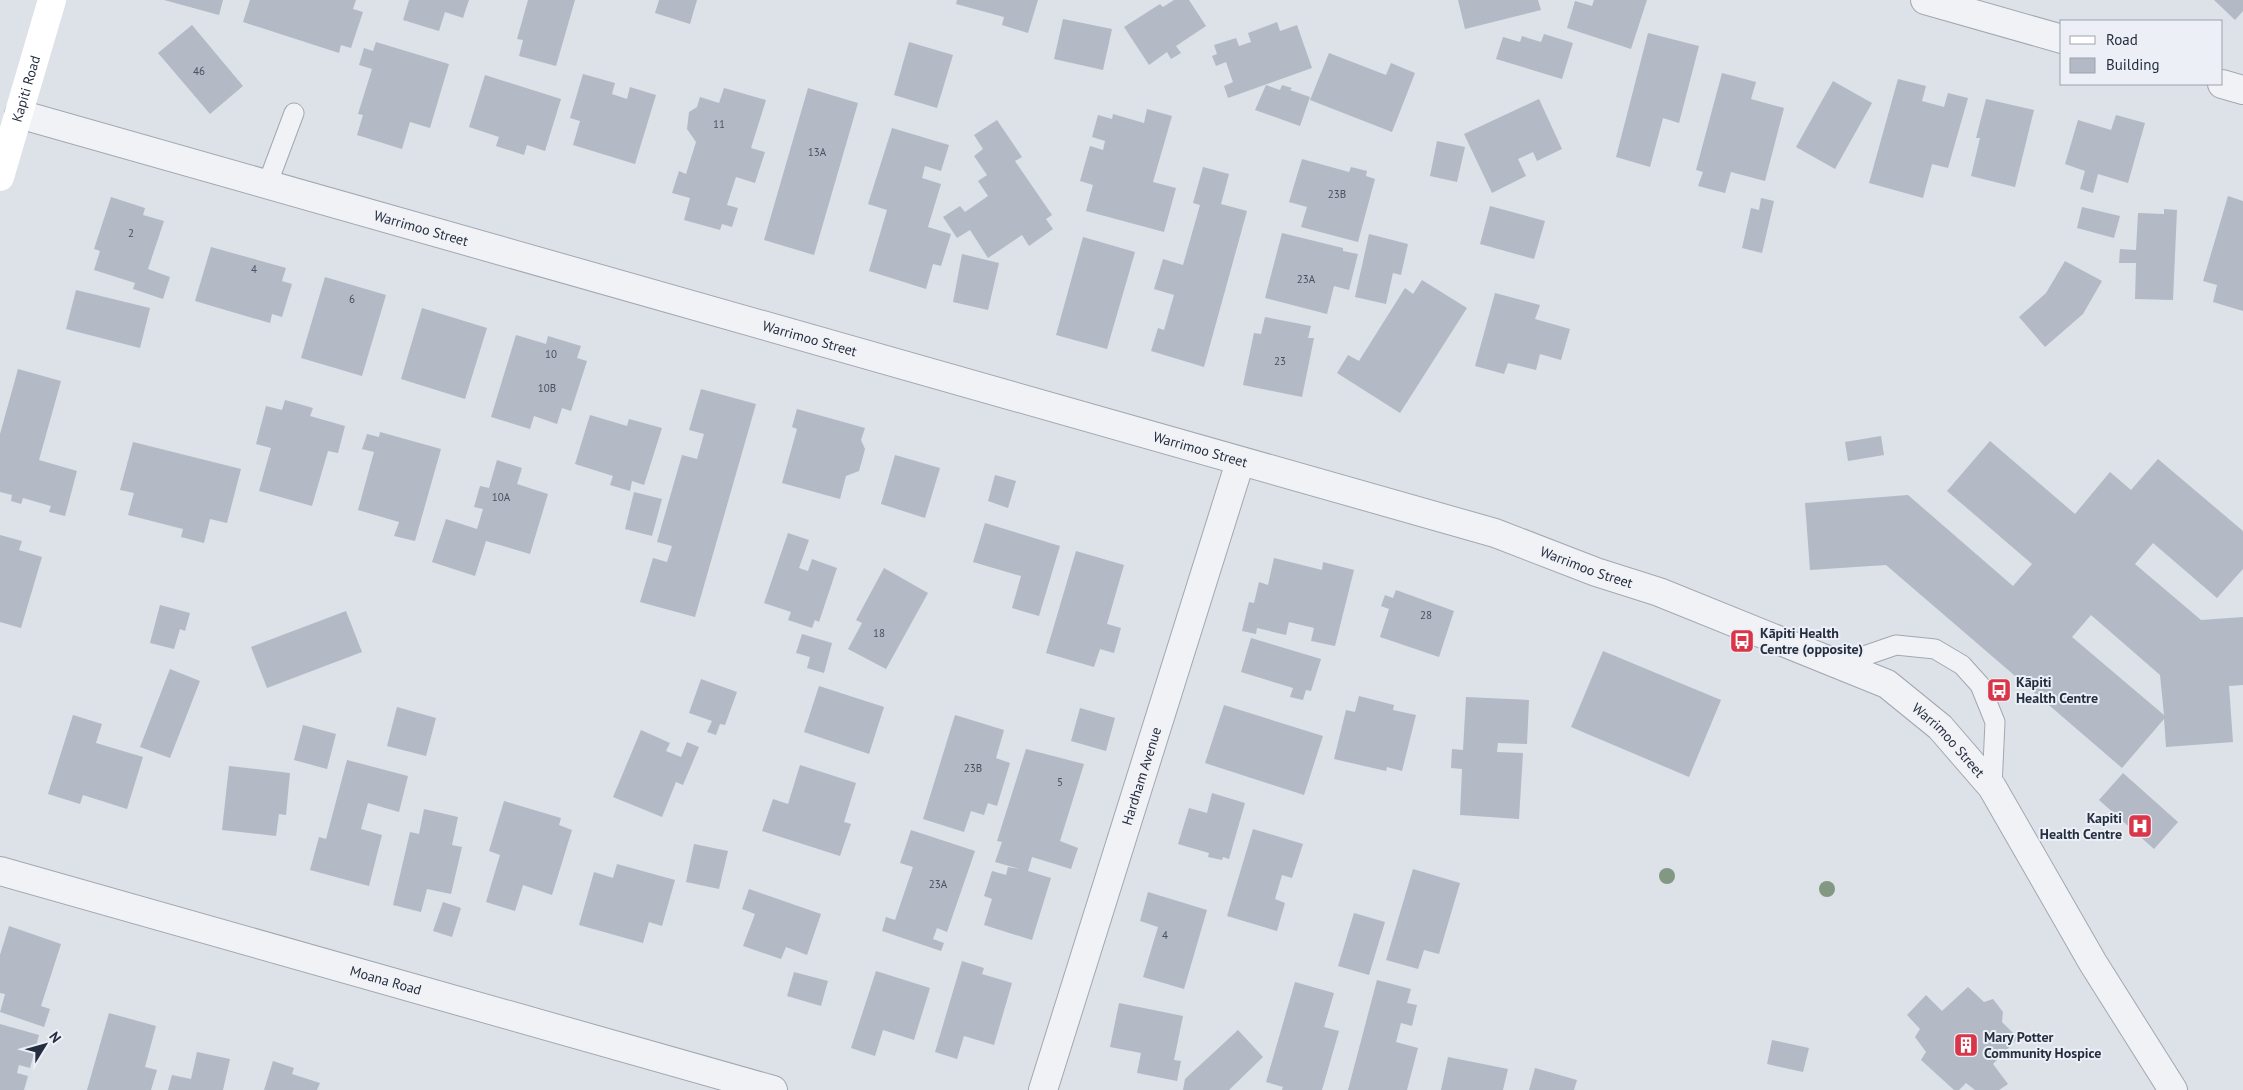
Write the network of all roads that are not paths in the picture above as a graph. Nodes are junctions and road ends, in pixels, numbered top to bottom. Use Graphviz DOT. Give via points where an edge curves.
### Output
graph roads {
  1 [pos="52,0"];
  2 [pos="1925,0"];
  3 [pos="2060,37"];
  4 [pos="2223,84"];
  5 [pos="2243,90"];
  6 [pos="294,112"];
  7 [pos="19,114"];
  8 [pos="0,177"];
  9 [pos="268,185"];
  10 [pos="1240,462"];
  11 [pos="1838,665"];
  12 [pos="1992,787"];
  13 [pos="0,871"];
  14 [pos="773,1090"];
  15 [pos="1043,1090"];
  16 [pos="2173,1090"];
  1 -- 7 [label="main road, Kapiti Road"];
  2 -- 3 [label="street"];
  4 -- 5 [label="street"];
  6 -- 9 [label="lane"];
  7 -- 8 [label="main road, Kapiti Road"];
  7 -- 9 [label="street, Warrimoo Street"];
  9 -- 10 [label="street, Warrimoo Street"];
  10 -- 11 [label="street, Warrimoo Street" via="1494,533 1659,592"];
  10 -- 15 [label="street, Hardham Avenue"];
  11 -- 12 [label="street, Warrimoo Street" via="1887,684 1940,727"];
  11 -- 12 [label="lane" via="1896,645 1935,650 1962,664 1980,685 1995,722"];
  12 -- 16 [label="street, Warrimoo Street" via="2093,963"];
  13 -- 14 [label="street, Moana Road"];
}
